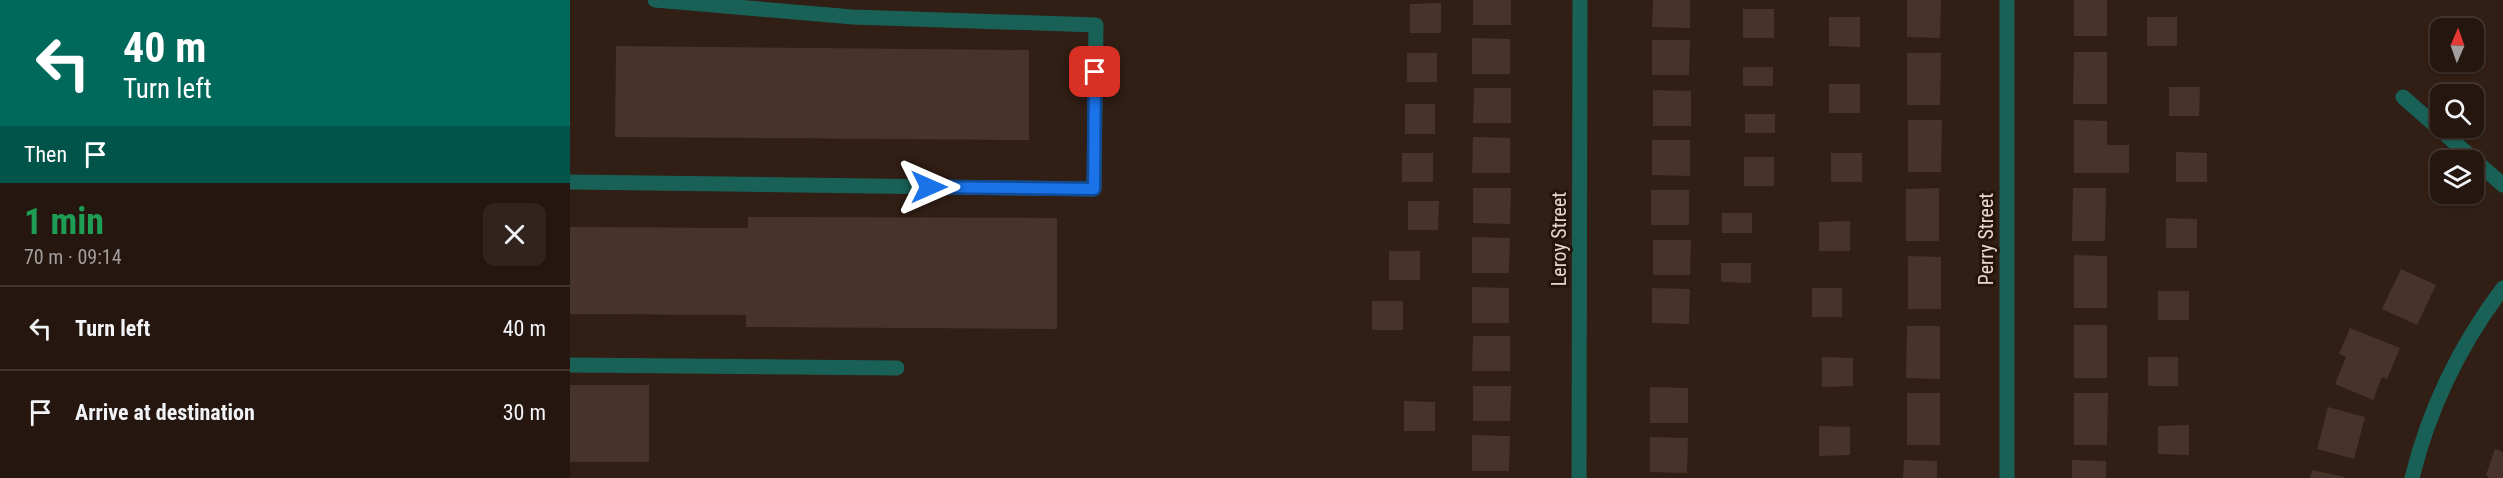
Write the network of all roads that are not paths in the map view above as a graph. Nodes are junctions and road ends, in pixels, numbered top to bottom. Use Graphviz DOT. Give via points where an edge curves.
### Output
graph roads {
  1 [pos="655,0"];
  2 [pos="1580,0"];
  3 [pos="2007,0"];
  4 [pos="2403,97"];
  5 [pos="570,182"];
  6 [pos="2503,185"];
  7 [pos="2503,288"];
  8 [pos="570,365"];
  9 [pos="897,368"];
  10 [pos="1579,478"];
  11 [pos="2007,478"];
  12 [pos="2412,478"];
  1 -- 5 [label="street" via="854,17 1096,25 1094,189"];
  2 -- 10 [label="street, Leroy Street"];
  3 -- 11 [label="street, Perry Street"];
  4 -- 6 [label="street"];
  7 -- 12 [label="street" via="2438,397"];
  8 -- 9 [label="street"];
}
